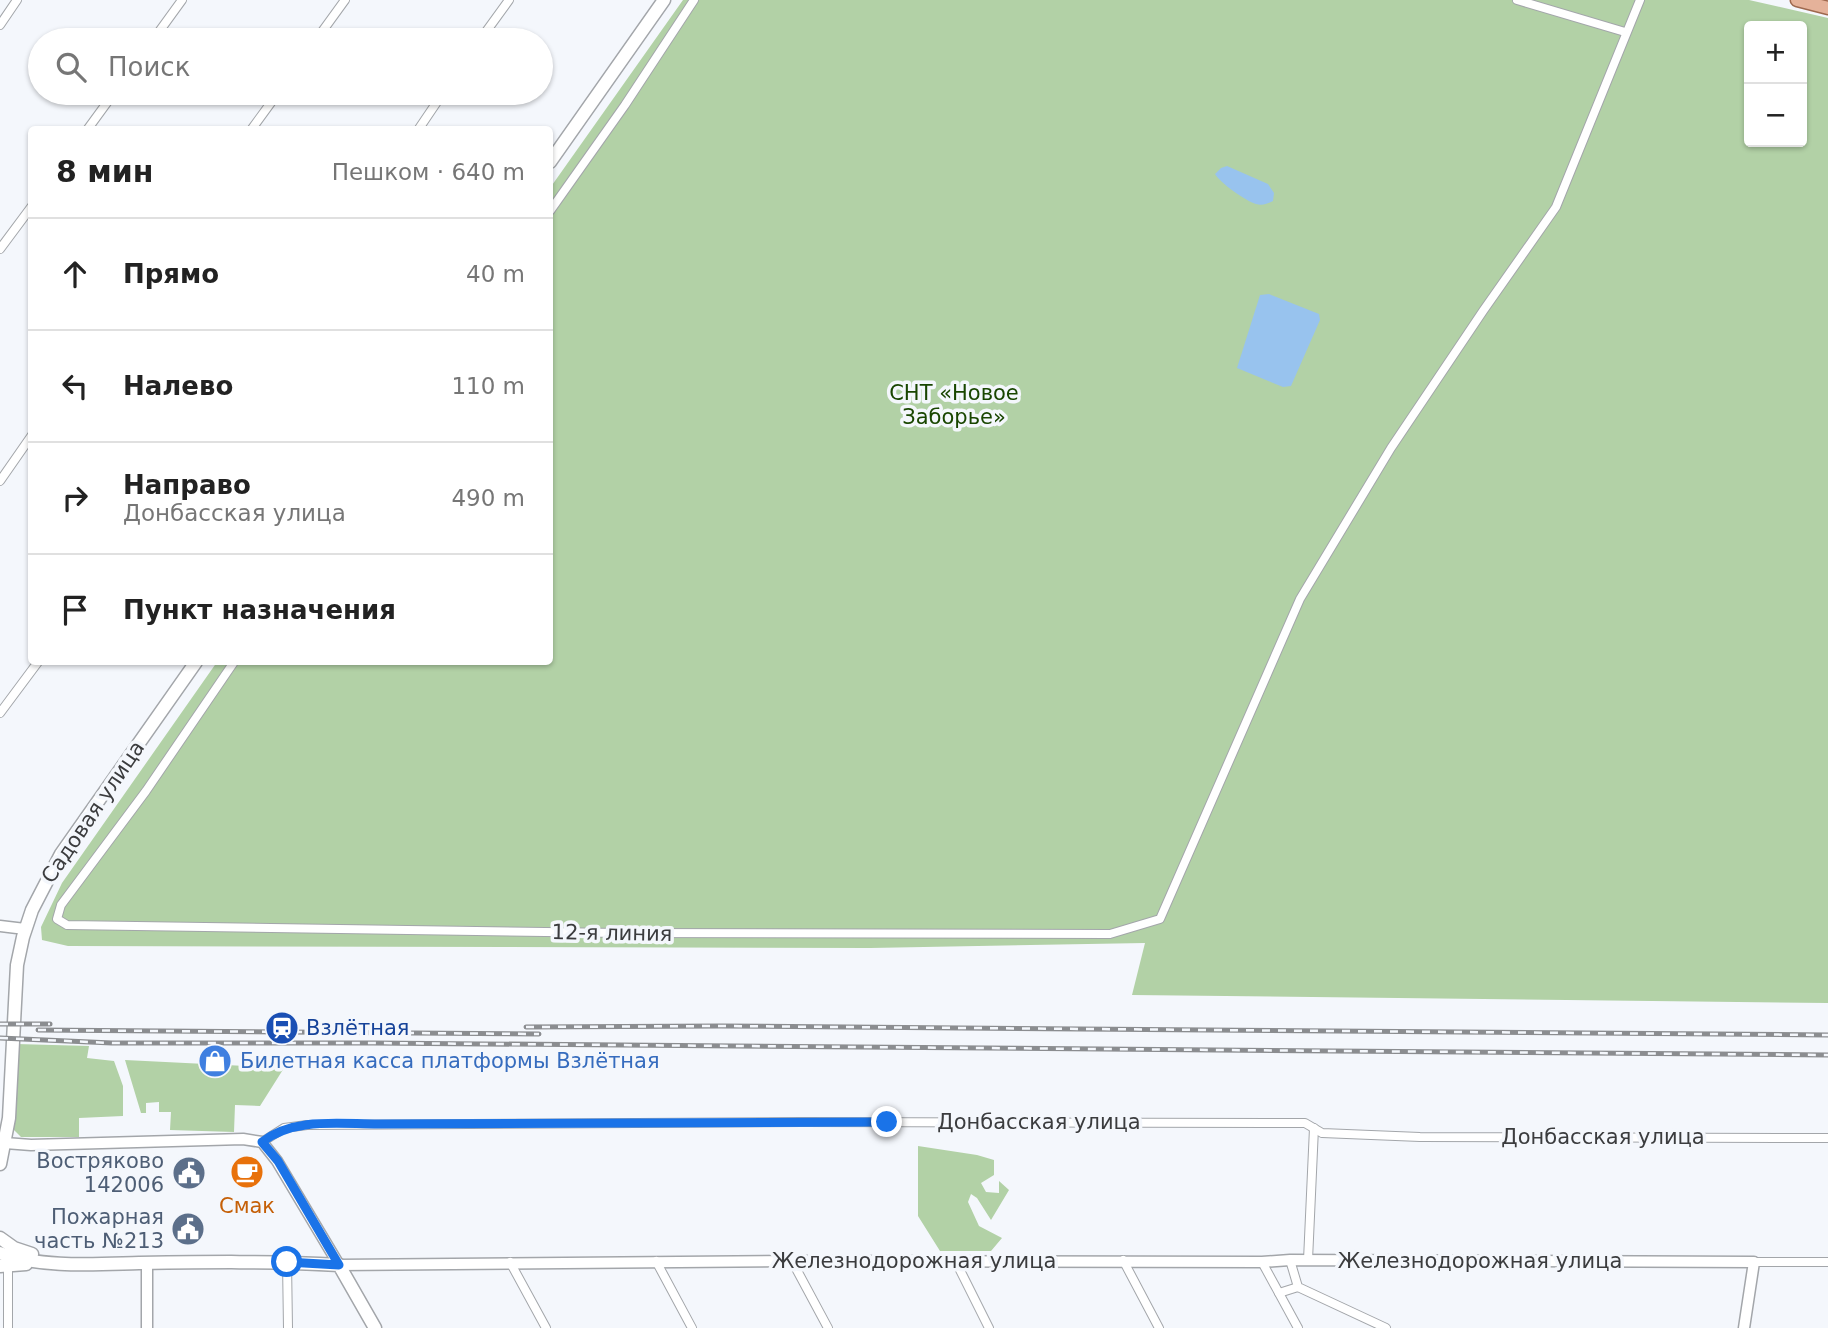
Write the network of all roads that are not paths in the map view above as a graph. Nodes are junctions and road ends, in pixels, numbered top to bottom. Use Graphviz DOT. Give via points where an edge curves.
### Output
graph roads {
  1 [pos="17,0"];
  2 [pos="182,0"];
  3 [pos="345,0"];
  4 [pos="664,0"];
  5 [pos="694,0"];
  6 [pos="1517,0"];
  7 [pos="1640,0"];
  8 [pos="1797,0"];
  9 [pos="506,1"];
  10 [pos="1828,8"];
  11 [pos="0,24"];
  12 [pos="162,28"];
  13 [pos="325,28"];
  14 [pos="488,28"];
  15 [pos="1625,32"];
  16 [pos="105,105"];
  17 [pos="269,105"];
  18 [pos="435,105"];
  19 [pos="90,126"];
  20 [pos="254,126"];
  21 [pos="421,126"];
  22 [pos="553,158"];
  23 [pos="553,207"];
  24 [pos="28,211"];
  25 [pos="0,248"];
  26 [pos="28,441"];
  27 [pos="0,481"];
  28 [pos="36,665"];
  29 [pos="194,665"];
  30 [pos="232,665"];
  31 [pos="0,713"];
  32 [pos="0,926"];
  33 [pos="25,929"];
  34 [pos="1314,1128"];
  35 [pos="1828,1138"];
  36 [pos="262,1142"];
  37 [pos="3,1143"];
  38 [pos="0,1163"];
  39 [pos="0,1238"];
  40 [pos="4,1260"];
  41 [pos="1123,1260"];
  42 [pos="1290,1260"];
  43 [pos="1308,1260"];
  44 [pos="792,1261"];
  45 [pos="73,1262"];
  46 [pos="287,1262"];
  47 [pos="510,1262"];
  48 [pos="656,1262"];
  49 [pos="956,1262"];
  50 [pos="1262,1262"];
  51 [pos="1754,1262"];
  52 [pos="1828,1262"];
  53 [pos="147,1263"];
  54 [pos="339,1265"];
  55 [pos="1298,1287"];
  56 [pos="1279,1293"];
  57 [pos="8,1328"];
  58 [pos="147,1328"];
  59 [pos="288,1328"];
  60 [pos="375,1328"];
  61 [pos="546,1328"];
  62 [pos="692,1328"];
  63 [pos="828,1328"];
  64 [pos="989,1328"];
  65 [pos="1159,1328"];
  66 [pos="1298,1328"];
  67 [pos="1386,1328"];
  68 [pos="1744,1328"];
  1 -- 11 [label="street"];
  2 -- 12 [label="street"];
  3 -- 13 [label="street"];
  4 -- 22 [label="main road"];
  5 -- 23 [label="street"];
  6 -- 15 [label="street"];
  7 -- 15 [label="street"];
  8 -- 10 [label="main road"];
  9 -- 14 [label="street"];
  15 -- 30 [label="street, 12-я линия" via="1556,207 1391,448 1300,599 1160,919 1110,934 620,933 67,925 57,919 61,905"];
  16 -- 19 [label="street"];
  17 -- 20 [label="street"];
  18 -- 21 [label="street"];
  24 -- 25 [label="street"];
  26 -- 27 [label="street"];
  28 -- 31 [label="street"];
  29 -- 33 [label="main road, Садовая улица" via="61,854"];
  32 -- 33 [label="street"];
  33 -- 37 [label="main road, Садовая улица" via="17,965"];
  34 -- 35 [label="street, Донбасская улица" via="1322,1133 1420,1137"];
  34 -- 36 [label="street, Донбасская улица" via="1305,1123 378,1124 293,1126"];
  34 -- 43 [label="street"];
  36 -- 37 [label="street"];
  36 -- 54 [label="street"];
  37 -- 38 [label="main road, Садовая улица"];
  39 -- 45 [label="main road" via="23,1251"];
  40 -- 45 [label="main road, Железнодорожная улица"];
  40 -- 57 [label="street"];
  41 -- 49 [label="street, Железнодорожная улица"];
  41 -- 50 [label="street, Железнодорожная улица"];
  41 -- 65 [label="street"];
  42 -- 43 [label="street, Железнодорожная улица"];
  42 -- 50 [label="street, Железнодорожная улица"];
  42 -- 55 [label="street"];
  43 -- 51 [label="street, Железнодорожная улица"];
  44 -- 48 [label="street, Железнодорожная улица"];
  44 -- 49 [label="street, Железнодорожная улица"];
  44 -- 63 [label="street"];
  45 -- 53 [label="main road, Железнодорожная улица"];
  46 -- 53 [label="main road, Железнодорожная улица"];
  46 -- 54 [label="main road, Железнодорожная улица"];
  46 -- 59 [label="street"];
  47 -- 48 [label="street, Железнодорожная улица"];
  47 -- 54 [label="street, Железнодорожная улица"];
  47 -- 61 [label="street"];
  48 -- 62 [label="street"];
  49 -- 64 [label="street"];
  50 -- 56 [label="street"];
  51 -- 52 [label="street, Железнодорожная улица"];
  51 -- 68 [label="street"];
  53 -- 58 [label="street"];
  54 -- 60 [label="main road"];
  55 -- 56 [label="street"];
  55 -- 67 [label="street"];
  56 -- 66 [label="street"];
}
